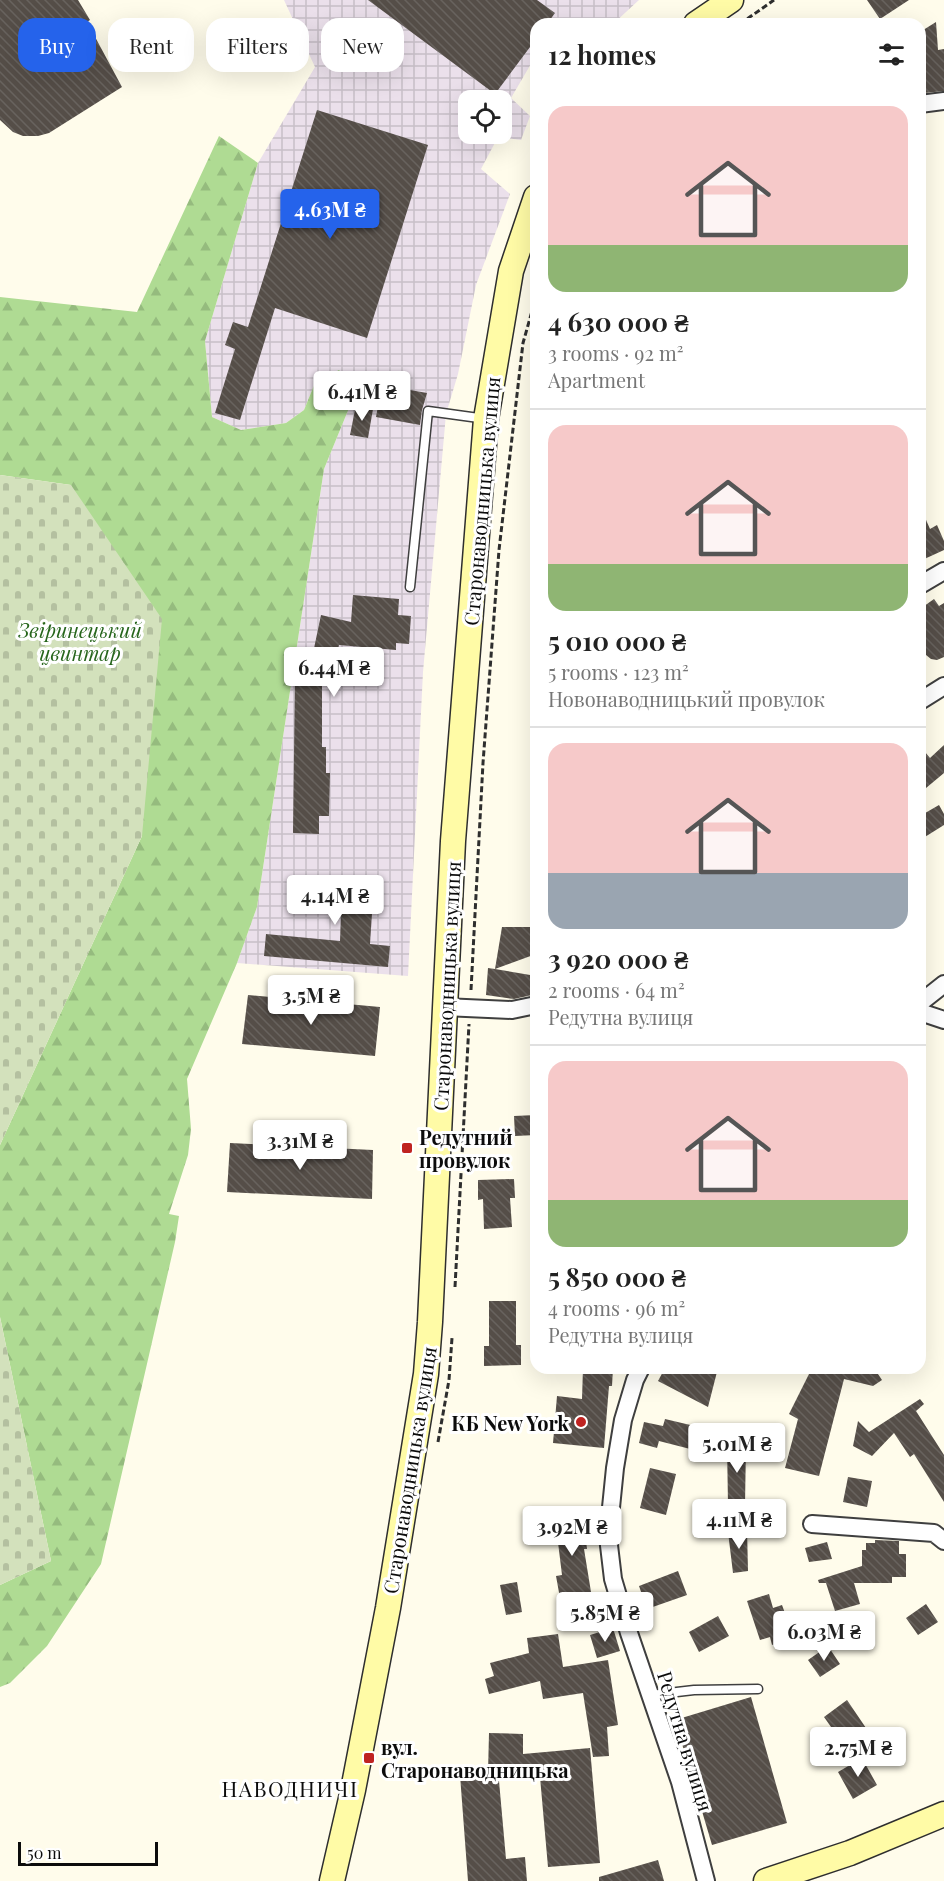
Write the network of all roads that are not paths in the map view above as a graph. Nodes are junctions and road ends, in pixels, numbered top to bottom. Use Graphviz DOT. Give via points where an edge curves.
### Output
graph roads {
  1 [pos="731,0"];
  2 [pos="705,18"];
  3 [pos="944,101"];
  4 [pos="926,103"];
  5 [pos="530,216"];
  6 [pos="486,419"];
  7 [pos="944,571"];
  8 [pos="926,582"];
  9 [pos="410,587"];
  10 [pos="944,686"];
  11 [pos="926,697"];
  12 [pos="944,984"];
  13 [pos="926,998"];
  14 [pos="530,1006"];
  15 [pos="444,1007"];
  16 [pos="926,1014"];
  17 [pos="944,1020"];
  18 [pos="638,1374"];
  19 [pos="812,1524"];
  20 [pos="944,1541"];
  21 [pos="759,1689"];
  22 [pos="651,1695"];
  23 [pos="944,1814"];
  24 [pos="332,1881"];
  25 [pos="706,1881"];
  26 [pos="766,1881"];
  1 -- 2 [label="main road"];
  3 -- 4 [label="street"];
  5 -- 6 [label="main road, Старонаводницька вулиця" via="511,272"];
  6 -- 9 [label="lane" via="428,411"];
  6 -- 15 [label="main road, Старонаводницька вулиця"];
  7 -- 8 [label="street"];
  10 -- 11 [label="street"];
  12 -- 13 [label="street"];
  14 -- 15 [label="street" via="512,1010"];
  15 -- 24 [label="main road, Старонаводницька вулиця" via="426,1374 388,1608"];
  16 -- 17 [label="street"];
  18 -- 22 [label="street, Редутна вулиця" via="623,1420 608,1537 613,1580"];
  19 -- 20 [label="street" via="934,1533"];
  21 -- 22 [label="lane"];
  22 -- 25 [label="street, Редутна вулиця" via="680,1782"];
  23 -- 26 [label="main road" via="850,1853"];
}
